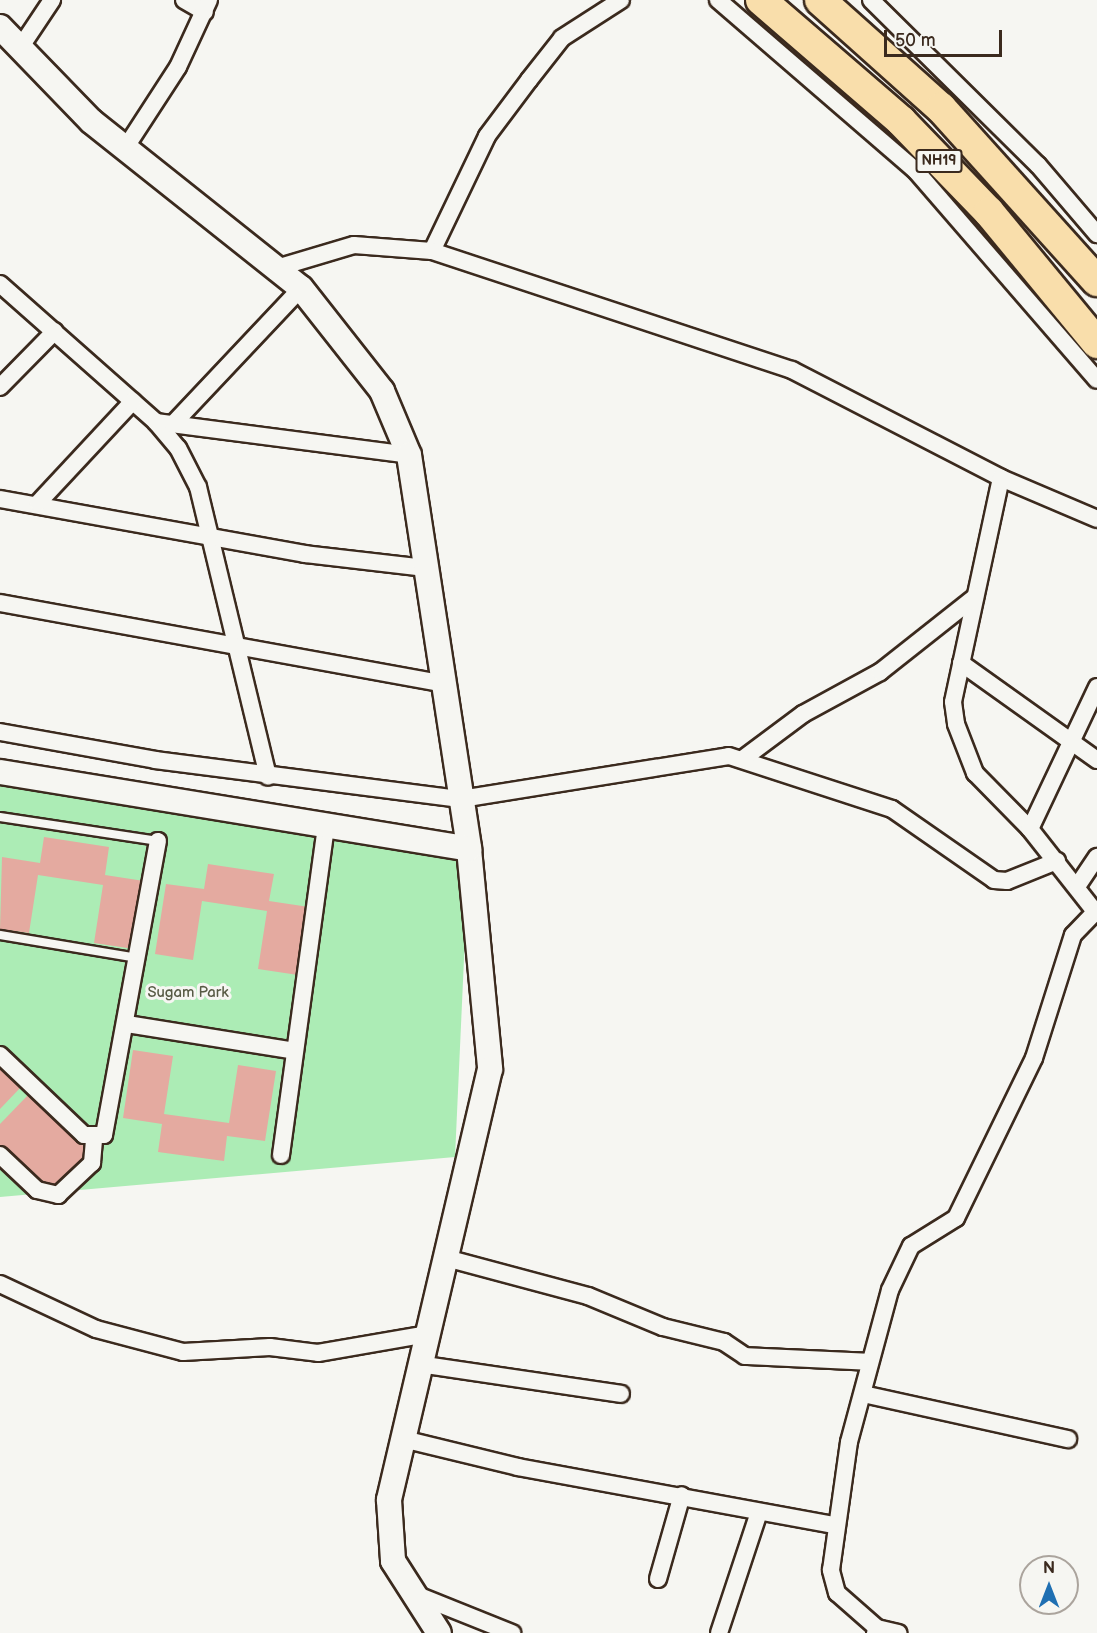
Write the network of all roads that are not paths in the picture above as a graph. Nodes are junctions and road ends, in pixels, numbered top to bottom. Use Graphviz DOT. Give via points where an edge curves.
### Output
graph roads {
  1 [pos="52,0"];
  2 [pos="184,0"];
  3 [pos="621,0"];
  4 [pos="718,0"];
  5 [pos="761,0"];
  6 [pos="820,0"];
  7 [pos="871,0"];
  8 [pos="207,6"];
  9 [pos="0,27"];
  10 [pos="20,48"];
  11 [pos="126,147"];
  12 [pos="1097,234"];
  13 [pos="432,251"];
  14 [pos="280,267"];
  15 [pos="1097,281"];
  16 [pos="0,284"];
  17 [pos="301,288"];
  18 [pos="55,332"];
  19 [pos="1097,343"];
  20 [pos="1097,380"];
  21 [pos="0,387"];
  22 [pos="133,401"];
  23 [pos="165,423"];
  24 [pos="409,455"];
  25 [pos="1001,478"];
  26 [pos="0,499"];
  27 [pos="38,503"];
  28 [pos="1097,519"];
  29 [pos="211,534"];
  30 [pos="426,568"];
  31 [pos="975,597"];
  32 [pos="0,603"];
  33 [pos="234,646"];
  34 [pos="961,663"];
  35 [pos="444,684"];
  36 [pos="1097,687"];
  37 [pos="0,732"];
  38 [pos="1071,743"];
  39 [pos="744,758"];
  40 [pos="1097,760"];
  41 [pos="0,772"];
  42 [pos="268,777"];
  43 [pos="461,799"];
  44 [pos="0,817"];
  45 [pos="326,825"];
  46 [pos="1030,829"];
  47 [pos="158,841"];
  48 [pos="469,849"];
  49 [pos="1097,858"];
  50 [pos="1057,861"];
  51 [pos="1078,885"];
  52 [pos="1096,912"];
  53 [pos="0,935"];
  54 [pos="139,958"];
  55 [pos="127,1024"];
  56 [pos="295,1051"];
  57 [pos="0,1055"];
  58 [pos="94,1138"];
  59 [pos="0,1155"];
  60 [pos="281,1155"];
  61 [pos="446,1258"];
  62 [pos="0,1284"];
  63 [pos="428,1334"];
  64 [pos="870,1362"];
  65 [pos="419,1364"];
  66 [pos="621,1394"];
  67 [pos="863,1394"];
  68 [pos="403,1439"];
  69 [pos="1068,1439"];
  70 [pos="682,1495"];
  71 [pos="759,1512"];
  72 [pos="835,1525"];
  73 [pos="658,1579"];
  74 [pos="407,1591"];
  75 [pos="876,1631"];
  76 [pos="439,1633"];
  77 [pos="512,1633"];
  78 [pos="719,1633"];
  79 [pos="898,1633"];
  1 -- 10 [label="street"];
  2 -- 8 [label="street"];
  3 -- 13 [label="street" via="562,38 529,80 487,136"];
  4 -- 20 [label="street" via="813,77 916,171"];
  5 -- 19 [label="highway, NH19" via="901,121 988,212"];
  6 -- 15 [label="highway, NH19" via="941,108"];
  7 -- 12 [label="street" via="1038,165"];
  8 -- 11 [label="street" via="178,67"];
  9 -- 10 [label="street"];
  10 -- 11 [label="street" via="90,120"];
  11 -- 14 [label="street"];
  13 -- 14 [label="street" via="354,245"];
  13 -- 25 [label="street" via="792,370"];
  14 -- 17 [label="street"];
  16 -- 18 [label="street"];
  17 -- 23 [label="street"];
  17 -- 24 [label="street" via="382,391"];
  18 -- 21 [label="street"];
  18 -- 22 [label="street"];
  22 -- 23 [label="street"];
  22 -- 27 [label="street"];
  23 -- 24 [label="street"];
  23 -- 29 [label="street" via="198,487"];
  24 -- 30 [label="street"];
  25 -- 28 [label="street"];
  25 -- 31 [label="street"];
  26 -- 27 [label="street"];
  27 -- 29 [label="street"];
  29 -- 30 [label="street" via="305,554"];
  29 -- 33 [label="street"];
  30 -- 35 [label="street"];
  31 -- 34 [label="street"];
  31 -- 39 [label="street" via="880,672 803,714"];
  32 -- 33 [label="street"];
  33 -- 35 [label="street"];
  33 -- 42 [label="street"];
  34 -- 38 [label="street"];
  34 -- 46 [label="street" via="953,702 963,745 975,773"];
  35 -- 43 [label="street"];
  36 -- 38 [label="street"];
  37 -- 42 [label="street"];
  38 -- 40 [label="street"];
  38 -- 46 [label="street"];
  39 -- 43 [label="street" via="712,757"];
  39 -- 50 [label="street" via="892,808 994,880 1007,881"];
  41 -- 45 [label="street"];
  42 -- 43 [label="street"];
  43 -- 48 [label="street"];
  44 -- 47 [label="lane"];
  45 -- 48 [label="street"];
  45 -- 56 [label="street"];
  46 -- 50 [label="street"];
  47 -- 54 [label="street"];
  48 -- 61 [label="street" via="490,1069"];
  49 -- 51 [label="street"];
  50 -- 51 [label="street"];
  51 -- 52 [label="street"];
  52 -- 64 [label="street" via="1073,935 1034,1058 956,1218 910,1246 902,1260"];
  53 -- 54 [label="lane"];
  54 -- 55 [label="street"];
  55 -- 56 [label="street"];
  55 -- 58 [label="street" via="110,1124 105,1135"];
  56 -- 60 [label="street"];
  57 -- 58 [label="street"];
  58 -- 59 [label="street" via="92,1163 58,1195 37,1190"];
  61 -- 63 [label="street"];
  61 -- 64 [label="street" via="588,1296 670,1330 724,1342 745,1356"];
  62 -- 63 [label="street" via="96,1329 183,1352 270,1347 318,1353"];
  63 -- 65 [label="street"];
  64 -- 67 [label="street"];
  65 -- 66 [label="street"];
  65 -- 68 [label="street"];
  67 -- 69 [label="street"];
  67 -- 72 [label="street"];
  68 -- 70 [label="street" via="518,1467"];
  68 -- 74 [label="street" via="389,1500 388,1542"];
  70 -- 71 [label="street"];
  70 -- 73 [label="street"];
  71 -- 72 [label="street"];
  71 -- 78 [label="street"];
  72 -- 75 [label="street" via="831,1570 837,1593"];
  74 -- 76 [label="street"];
  74 -- 77 [label="street"];
  75 -- 79 [label="street"];
}
